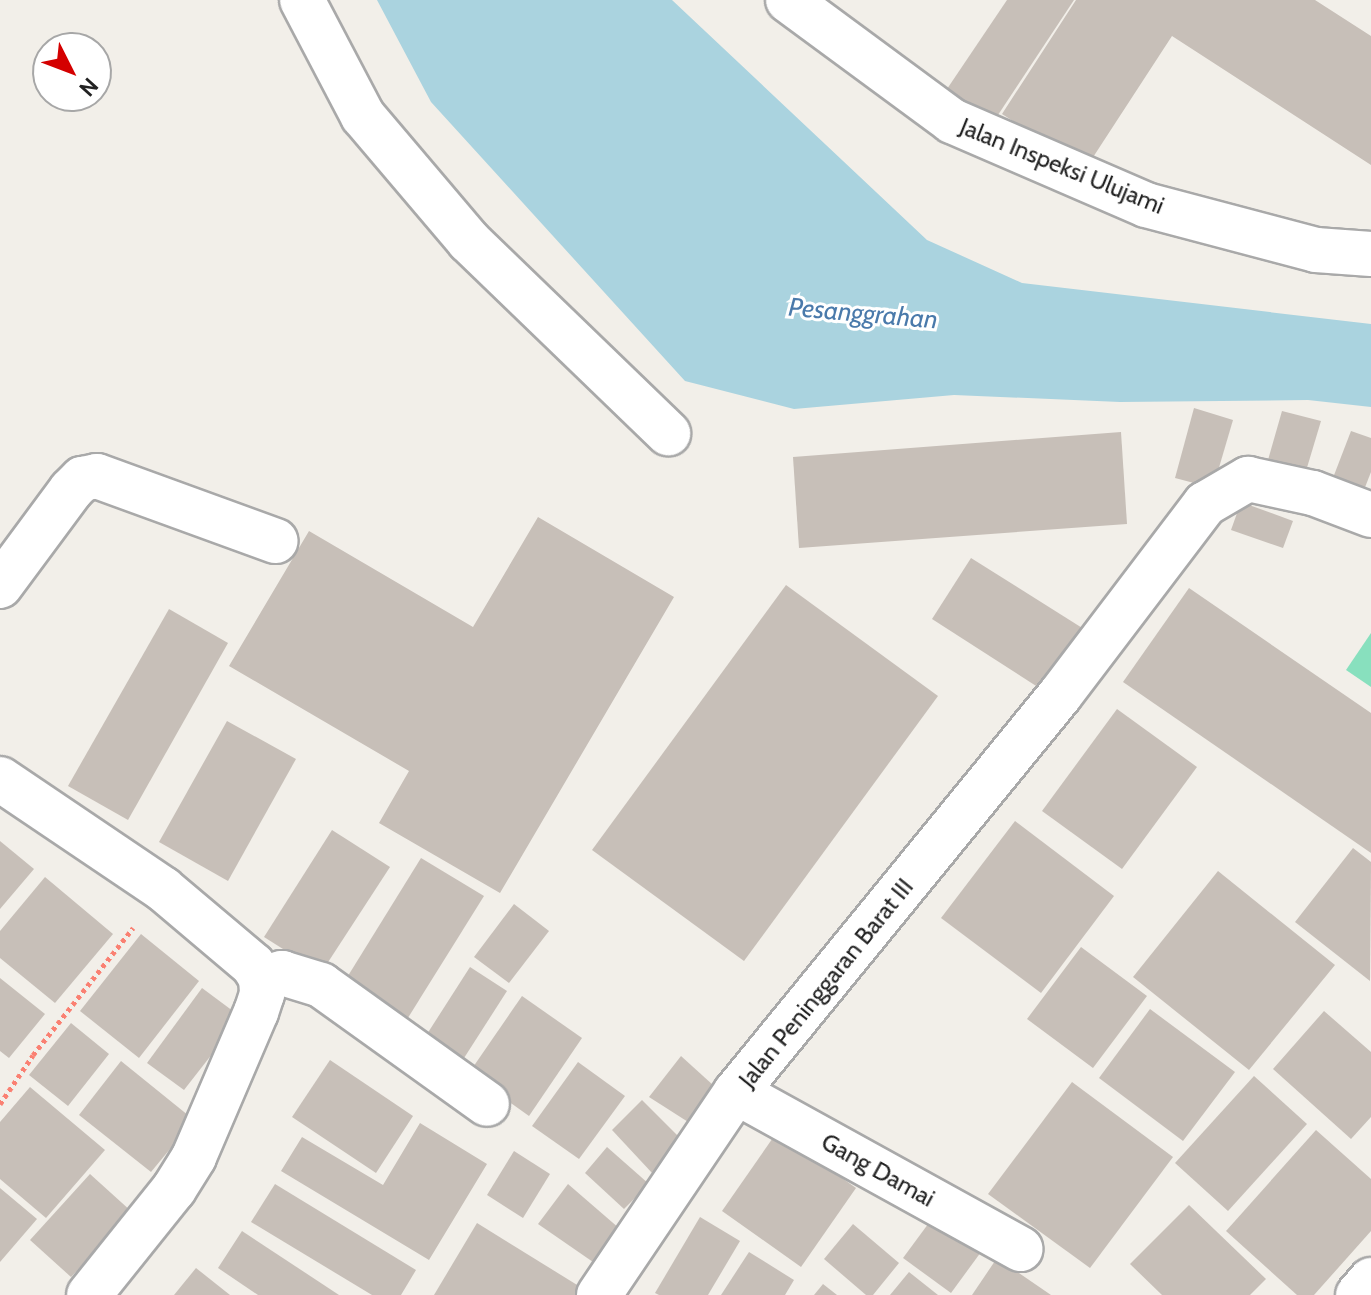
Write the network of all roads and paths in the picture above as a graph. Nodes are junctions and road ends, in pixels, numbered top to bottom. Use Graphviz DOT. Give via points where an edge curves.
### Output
graph roads {
  1 [pos="302,0"];
  2 [pos="788,0"];
  3 [pos="1371,254"];
  4 [pos="668,433"];
  5 [pos="1371,515"];
  6 [pos="276,541"];
  7 [pos="0,586"];
  8 [pos="0,779"];
  9 [pos="163,889"];
  10 [pos="261,978"];
  11 [pos="736,1092"];
  12 [pos="0,1104"];
  13 [pos="487,1104"];
  14 [pos="1020,1249"];
  15 [pos="1371,1280"];
  16 [pos="612,1291"];
  17 [pos="89,1295"];
  18 [pos="1358,1295"];
  1 -- 4 [label="street" via="363,116 469,241"];
  2 -- 3 [label="street, Jalan Inspeksi Ulujami" via="952,121 979,133 1146,205 1316,250"];
  5 -- 11 [label="street, Jalan Peninggaran Barat III" via="1313,493 1248,479 1205,504 1060,695"];
  6 -- 7 [label="street" via="97,476 82,479 71,490"];
  8 -- 9 [label="street"];
  9 -- 10 [label="street" via="253,965"];
  9 -- 12 [label="path"];
  10 -- 13 [label="street" via="282,973 321,985"];
  10 -- 17 [label="street" via="256,1012 194,1157"];
  11 -- 14 [label="street, Gang Damai"];
  11 -- 16 [label="street, Jalan Peninggaran Barat III"];
  15 -- 18 [label="street"];
}
